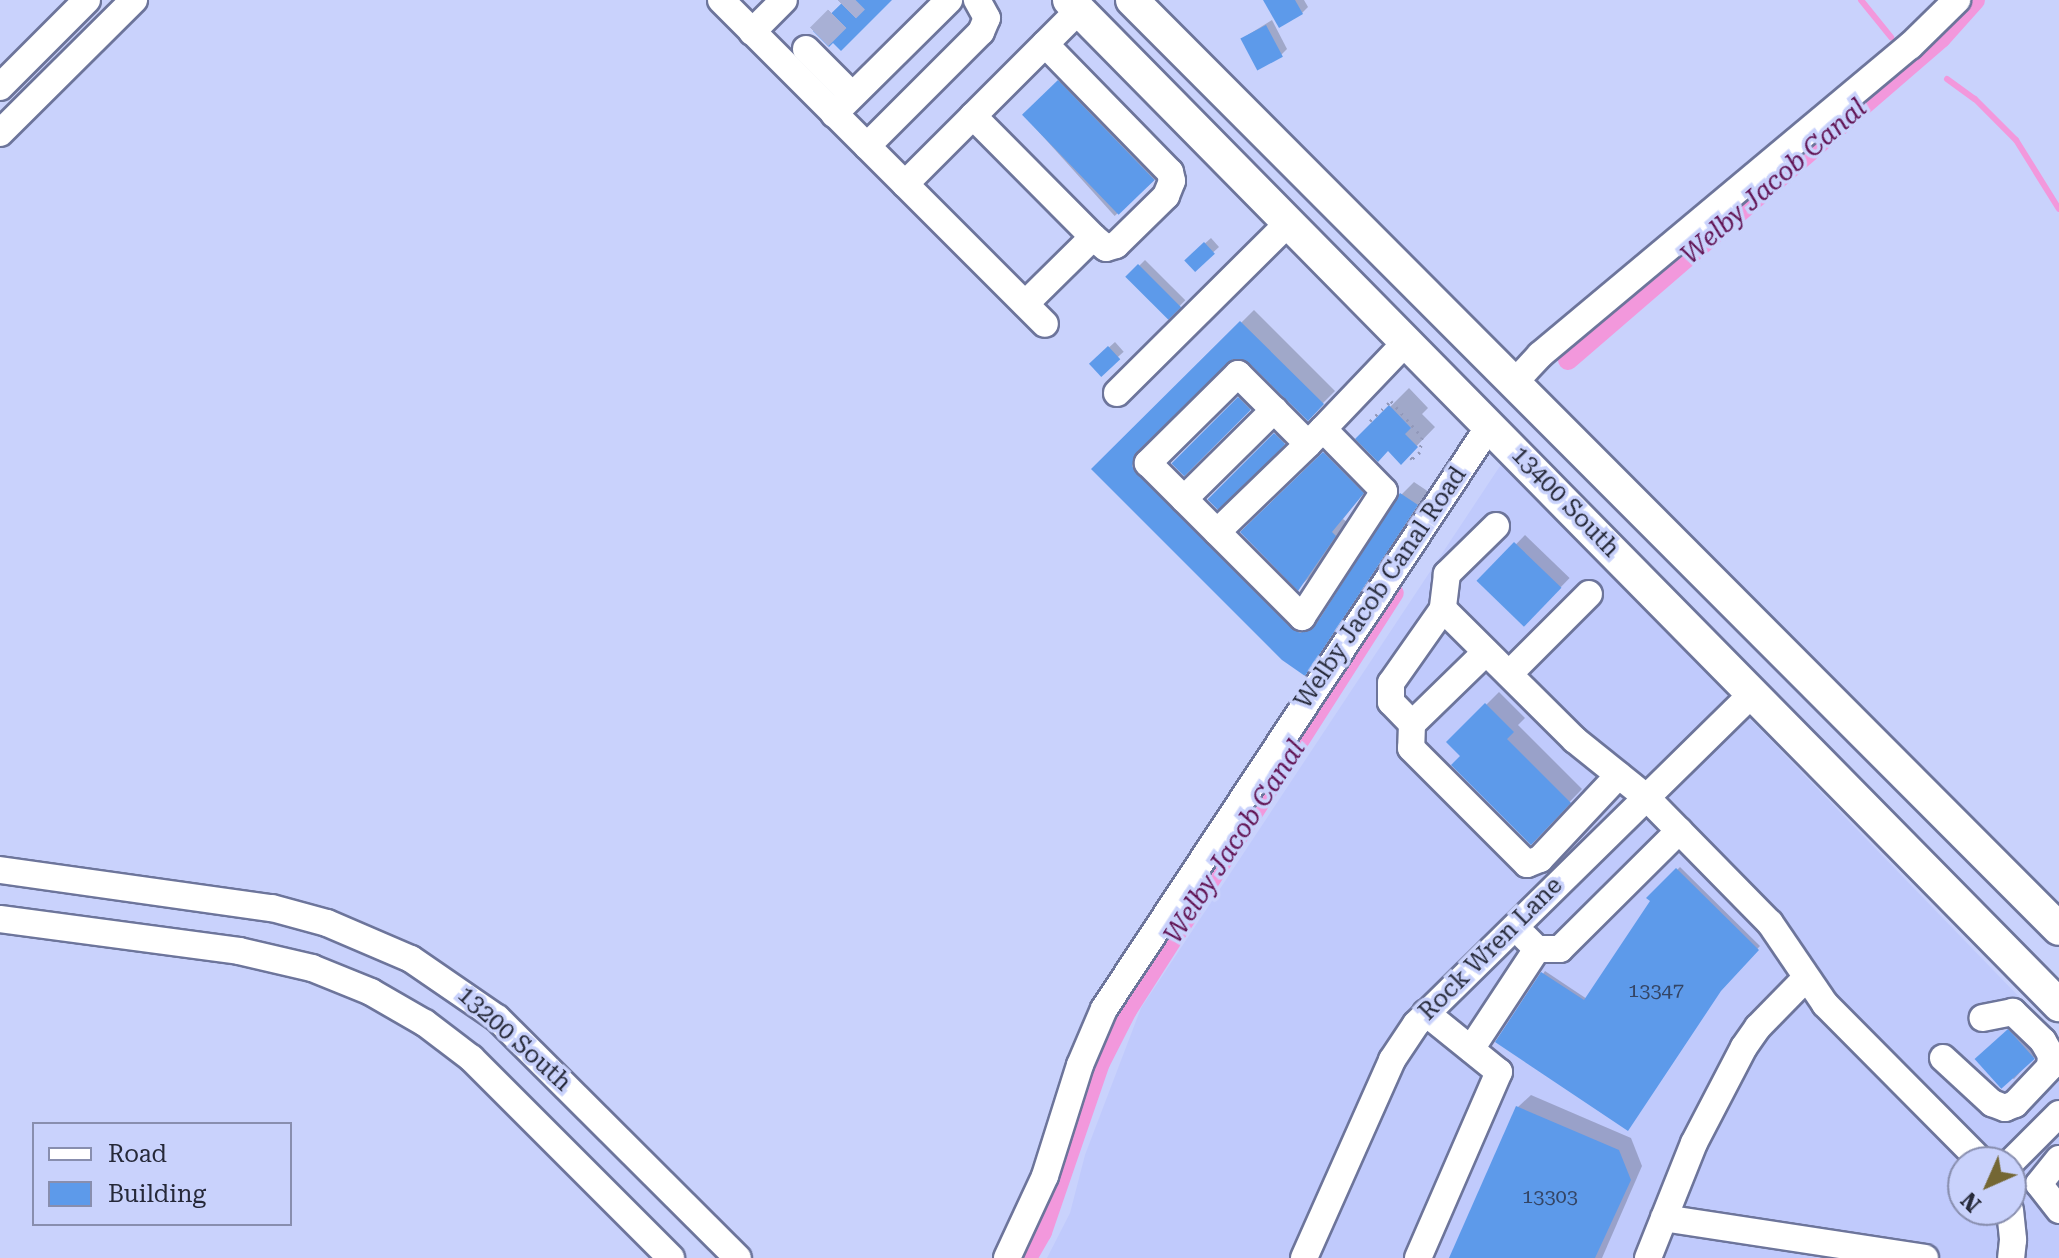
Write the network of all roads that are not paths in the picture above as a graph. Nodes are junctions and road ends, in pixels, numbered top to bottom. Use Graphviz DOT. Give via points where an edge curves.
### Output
graph roads {
  1 [pos="87,0"];
  2 [pos="134,0"];
  3 [pos="721,0"];
  4 [pos="784,0"];
  5 [pos="949,0"];
  6 [pos="977,0"];
  7 [pos="1132,0"];
  8 [pos="1957,0"];
  9 [pos="1074,5"];
  10 [pos="752,32"];
  11 [pos="1045,44"];
  12 [pos="0,87"];
  13 [pos="843,104"];
  14 [pos="973,116"];
  15 [pos="0,133"];
  16 [pos="867,146"];
  17 [pos="905,184"];
  18 [pos="1288,223"];
  19 [pos="1093,237"];
  20 [pos="1025,304"];
  21 [pos="1045,324"];
  22 [pos="1407,341"];
  23 [pos="1514,383"];
  24 [pos="1117,393"];
  25 [pos="1274,410"];
  26 [pos="1490,425"];
  27 [pos="1315,436"];
  28 [pos="1184,499"];
  29 [pos="1496,526"];
  30 [pos="1217,532"];
  31 [pos="1589,594"];
  32 [pos="1443,609"];
  33 [pos="1486,652"];
  34 [pos="1509,674"];
  35 [pos="1753,693"];
  36 [pos="1412,724"];
  37 [pos="1619,775"];
  38 [pos="1646,797"];
  39 [pos="1679,831"];
  40 [pos="0,870"];
  41 [pos="0,919"];
  42 [pos="1514,926"];
  43 [pos="2059,929"];
  44 [pos="1537,949"];
  45 [pos="1805,979"];
  46 [pos="2059,1005"];
  47 [pos="1426,1013"];
  48 [pos="1983,1018"];
  49 [pos="1471,1049"];
  50 [pos="1943,1058"];
  51 [pos="2059,1114"];
  52 [pos="1966,1146"];
  53 [pos="2027,1146"];
  54 [pos="2059,1159"];
  55 [pos="2059,1210"];
  56 [pos="1664,1218"];
  57 [pos="2012,1226"];
  58 [pos="671,1258"];
  59 [pos="738,1258"];
  60 [pos="1007,1258"];
  61 [pos="1304,1258"];
  62 [pos="1418,1258"];
  63 [pos="1648,1258"];
  64 [pos="1925,1258"];
  65 [pos="2011,1258"];
  1 -- 12 [label="street"];
  2 -- 15 [label="street"];
  3 -- 10 [label="street"];
  4 -- 10 [label="street"];
  5 -- 13 [label="street"];
  6 -- 16 [label="street" via="987,18 981,32"];
  7 -- 23 [label="main road, 13400 South"];
  8 -- 23 [label="street" via="1910,46 1540,355"];
  9 -- 11 [label="street"];
  9 -- 18 [label="main road, 13400 South"];
  10 -- 13 [label="street" via="804,51"];
  11 -- 14 [label="street"];
  11 -- 19 [label="street" via="1170,172 1166,196 1116,245 1106,248"];
  13 -- 16 [label="street"];
  14 -- 17 [label="street"];
  14 -- 19 [label="street"];
  16 -- 17 [label="street"];
  17 -- 20 [label="street"];
  18 -- 22 [label="main road, 13400 South"];
  18 -- 24 [label="street"];
  19 -- 20 [label="street"];
  20 -- 21 [label="street"];
  22 -- 26 [label="main road, 13400 South"];
  22 -- 27 [label="street"];
  23 -- 43 [label="main road, 13400 South"];
  25 -- 27 [label="street"];
  25 -- 28 [label="street"];
  25 -- 28 [label="street" via="1238,374 1226,385 1148,463"];
  26 -- 35 [label="main road, 13400 South"];
  26 -- 60 [label="street, Welby Jacob Canal Road" via="1104,1009 1045,1176"];
  27 -- 30 [label="street"];
  27 -- 30 [label="street" via="1384,491 1302,617"];
  28 -- 30 [label="street"];
  29 -- 32 [label="street" via="1447,574"];
  31 -- 34 [label="street"];
  32 -- 33 [label="street"];
  32 -- 36 [label="street" via="1391,683 1391,702"];
  33 -- 34 [label="street"];
  33 -- 36 [label="street"];
  34 -- 37 [label="street"];
  35 -- 38 [label="street, Rock Wren Lane"];
  35 -- 46 [label="main road, 13400 South"];
  36 -- 37 [label="street" via="1411,748 1527,864 1540,859"];
  37 -- 38 [label="street"];
  38 -- 39 [label="street"];
  38 -- 42 [label="street, Rock Wren Lane"];
  39 -- 44 [label="street" via="1560,949"];
  39 -- 45 [label="street" via="1782,937"];
  40 -- 59 [label="street, 13200 South" via="272,908 327,923 397,952 497,1018"];
  41 -- 58 [label="street, 13200 South" via="281,960 381,997 471,1058"];
  42 -- 44 [label="street"];
  42 -- 47 [label="street, Rock Wren Lane"];
  44 -- 49 [label="street"];
  45 -- 52 [label="street"];
  45 -- 56 [label="street" via="1744,1047 1694,1143"];
  47 -- 49 [label="street"];
  47 -- 61 [label="street, Rock Wren Lane" via="1392,1060"];
  48 -- 50 [label="street" via="2013,1012 2043,1041 2051,1055 2050,1067 2005,1108 1992,1103"];
  49 -- 62 [label="street" via="1499,1072"];
  51 -- 53 [label="street"];
  54 -- 55 [label="street" via="2039,1184"];
  56 -- 63 [label="street"];
  56 -- 64 [label="street"];
  57 -- 65 [label="street"];
}
